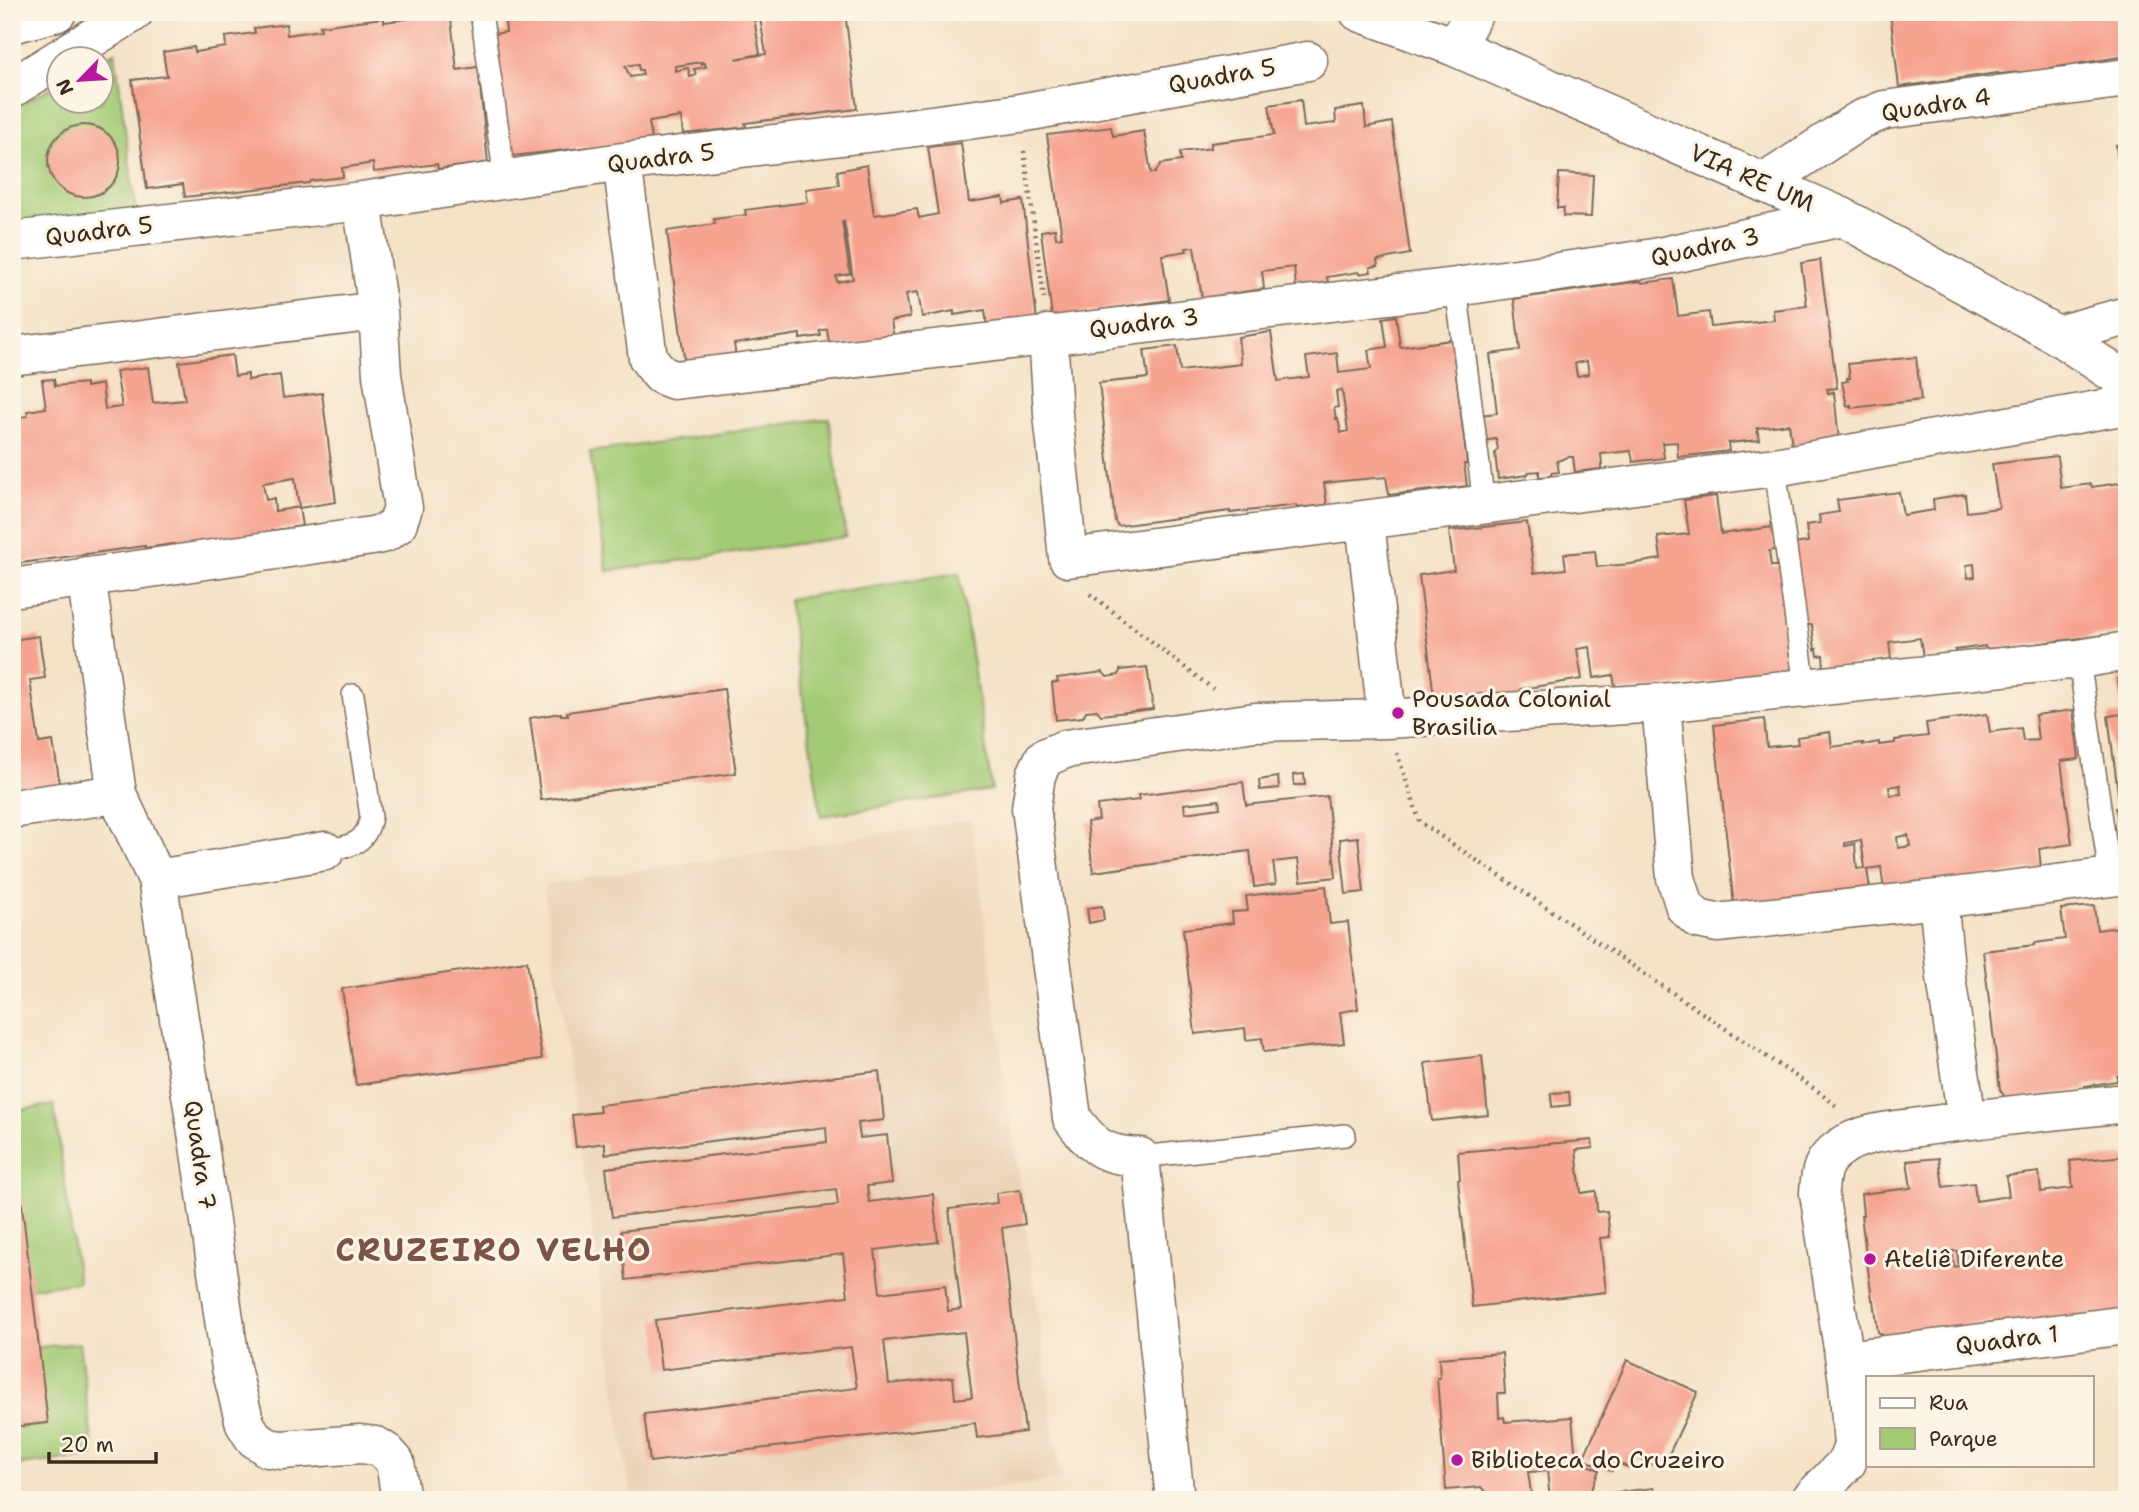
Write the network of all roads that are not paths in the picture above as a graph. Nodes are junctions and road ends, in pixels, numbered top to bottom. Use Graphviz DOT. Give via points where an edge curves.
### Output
graph roads {
  1 [pos="57,12"];
  2 [pos="134,12"];
  3 [pos="481,12"];
  4 [pos="1359,12"];
  5 [pos="1474,12"];
  6 [pos="12,24"];
  7 [pos="1455,47"];
  8 [pos="1308,61"];
  9 [pos="2127,78"];
  10 [pos="12,88"];
  11 [pos="622,162"];
  12 [pos="506,179"];
  13 [pos="1764,183"];
  14 [pos="362,201"];
  15 [pos="1842,217"];
  16 [pos="12,241"];
  17 [pos="1456,287"];
  18 [pos="378,311"];
  19 [pos="2127,316"];
  20 [pos="1048,334"];
  21 [pos="2057,335"];
  22 [pos="12,356"];
  23 [pos="2127,382"];
  24 [pos="2127,405"];
  25 [pos="1775,467"];
  26 [pos="1484,504"];
  27 [pos="1365,521"];
  28 [pos="86,576"];
  29 [pos="12,588"];
  30 [pos="2127,651"];
  31 [pos="2079,659"];
  32 [pos="1805,687"];
  33 [pos="353,695"];
  34 [pos="1661,703"];
  35 [pos="1386,719"];
  36 [pos="117,794"];
  37 [pos="12,809"];
  38 [pos="325,851"];
  39 [pos="2118,876"];
  40 [pos="157,879"];
  41 [pos="1938,899"];
  42 [pos="2127,1103"];
  43 [pos="1967,1120"];
  44 [pos="1345,1135"];
  45 [pos="1140,1157"];
  46 [pos="2127,1325"];
  47 [pos="1845,1360"];
  48 [pos="401,1500"];
  49 [pos="1175,1500"];
  50 [pos="1810,1500"];
  1 -- 6 [label="street"];
  2 -- 10 [label="street"];
  3 -- 12 [label="lane"];
  4 -- 7 [label="street, VIA RE UM"];
  5 -- 7 [label="street"];
  7 -- 13 [label="street, VIA RE UM"];
  8 -- 11 [label="street, Quadra 5" via="1020,113"];
  9 -- 13 [label="street, Quadra 4" via="1885,110 1860,120"];
  11 -- 12 [label="street, Quadra 5"];
  11 -- 20 [label="street, Quadra 3" via="648,358 660,375 674,380"];
  12 -- 14 [label="street, Quadra 5"];
  13 -- 15 [label="street, VIA RE UM"];
  14 -- 16 [label="street, Quadra 5"];
  14 -- 18 [label="street"];
  15 -- 17 [label="street, Quadra 3" via="1654,258"];
  15 -- 21 [label="street, VIA RE UM"];
  17 -- 20 [label="street, Quadra 3"];
  17 -- 26 [label="lane"];
  18 -- 22 [label="street"];
  18 -- 28 [label="street" via="382,375 403,508 397,525 372,536"];
  19 -- 21 [label="street"];
  20 -- 27 [label="street" via="1066,543"];
  21 -- 23 [label="street, VIA RE UM"];
  24 -- 25 [label="street"];
  25 -- 26 [label="street"];
  25 -- 32 [label="lane"];
  26 -- 27 [label="street"];
  27 -- 35 [label="street"];
  28 -- 29 [label="street"];
  28 -- 36 [label="street, Quadra 7"];
  30 -- 31 [label="street"];
  31 -- 32 [label="street"];
  31 -- 39 [label="lane"];
  32 -- 34 [label="street"];
  33 -- 38 [label="lane" via="371,817 369,830 358,841"];
  34 -- 35 [label="street"];
  34 -- 41 [label="street" via="1676,878 1685,907 1698,919 1717,923"];
  35 -- 45 [label="street" via="1255,722 1065,749 1044,758 1031,808 1072,1118 1089,1141 1107,1152"];
  36 -- 37 [label="street"];
  36 -- 40 [label="street, Quadra 7"];
  38 -- 40 [label="street"];
  39 -- 41 [label="street"];
  40 -- 48 [label="street, Quadra 7" via="231,1368 245,1424 268,1448 376,1446 395,1462"];
  41 -- 43 [label="street"];
  42 -- 43 [label="street"];
  43 -- 47 [label="street" via="1873,1134 1843,1146 1820,1170 1819,1193"];
  44 -- 45 [label="lane"];
  45 -- 49 [label="street"];
  46 -- 47 [label="street, Quadra 1"];
  47 -- 50 [label="street" via="1853,1446 1847,1462"];
}
